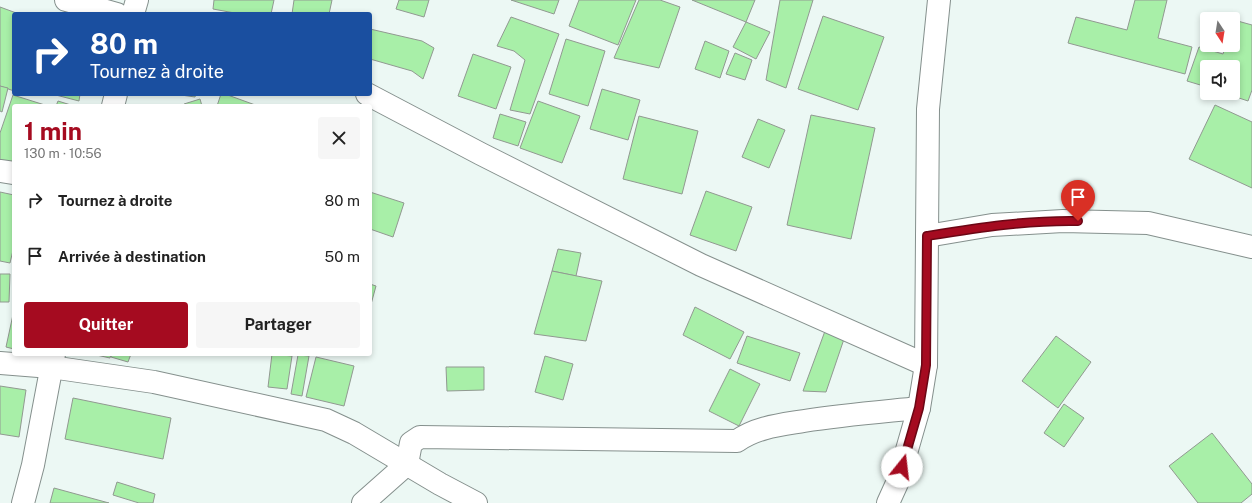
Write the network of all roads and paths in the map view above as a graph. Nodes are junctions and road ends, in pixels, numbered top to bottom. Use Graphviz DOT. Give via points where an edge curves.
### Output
graph roads {
  1 [pos="66,0"];
  2 [pos="137,0"];
  3 [pos="939,0"];
  4 [pos="110,12"];
  5 [pos="134,12"];
  6 [pos="371,96"];
  7 [pos="0,171"];
  8 [pos="12,173"];
  9 [pos="927,236"];
  10 [pos="1252,247"];
  11 [pos="53,361"];
  12 [pos="0,363"];
  13 [pos="926,365"];
  14 [pos="919,408"];
  15 [pos="407,464"];
  16 [pos="23,503"];
  17 [pos="363,503"];
  18 [pos="476,503"];
  19 [pos="888,503"];
  1 -- 4 [label="street"];
  2 -- 5 [label="street"];
  3 -- 9 [label="street" via="928,109"];
  6 -- 13 [label="street" via="701,265"];
  7 -- 8 [label="street"];
  9 -- 10 [label="street" via="992,225 1056,221 1148,223"];
  9 -- 13 [label="street"];
  11 -- 12 [label="street"];
  11 -- 15 [label="street" via="326,420"];
  11 -- 16 [label="street"];
  13 -- 14 [label="street"];
  14 -- 15 [label="street" via="834,416 769,427 737,441 420,437 411,444"];
  14 -- 19 [label="street" via="898,481"];
  15 -- 17 [label="street"];
  15 -- 18 [label="street"];
}
